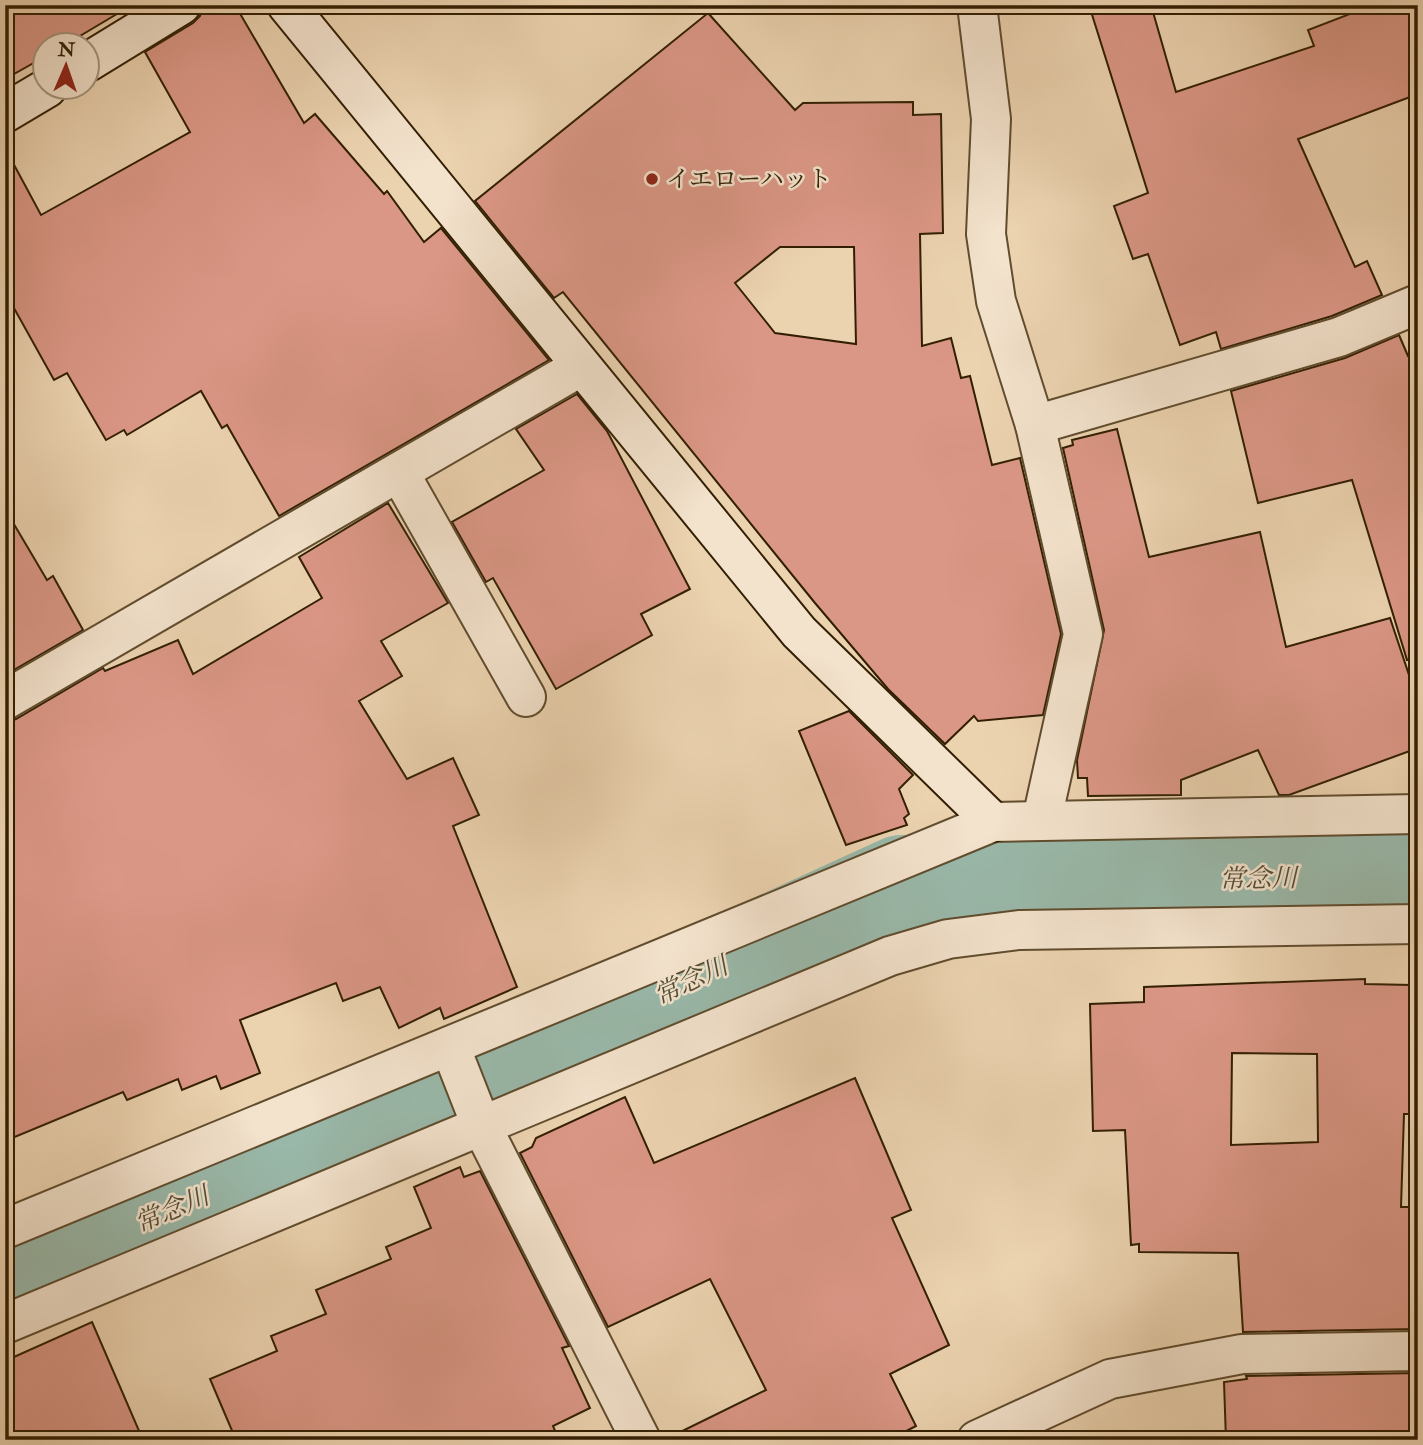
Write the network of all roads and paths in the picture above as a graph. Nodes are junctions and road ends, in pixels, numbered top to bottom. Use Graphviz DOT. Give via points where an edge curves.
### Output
graph roads {
  1 [pos="181,5"];
  2 [pos="287,5"];
  3 [pos="977,5"];
  4 [pos="102,53"];
  5 [pos="32,97"];
  6 [pos="5,113"];
  7 [pos="1418,304"];
  8 [pos="580,367"];
  9 [pos="1035,425"];
  10 [pos="399,472"];
  11 [pos="526,697"];
  12 [pos="5,699"];
  13 [pos="1418,814"];
  14 [pos="1042,819"];
  15 [pos="993,822"];
  16 [pos="1418,924"];
  17 [pos="450,1046"];
  18 [pos="481,1125"];
  19 [pos="5,1229"];
  20 [pos="5,1324"];
  21 [pos="1418,1352"];
  22 [pos="641,1440"];
  23 [pos="977,1440"];
  1 -- 4 [label="street"];
  2 -- 8 [label="street"];
  3 -- 9 [label="street" via="991,118 986,234 996,301"];
  5 -- 6 [label="street"];
  7 -- 9 [label="street" via="1339,337"];
  8 -- 10 [label="street"];
  8 -- 15 [label="street" via="799,632"];
  9 -- 14 [label="street" via="1083,634"];
  10 -- 11 [label="street"];
  10 -- 12 [label="street"];
  13 -- 14 [label="street"];
  14 -- 15 [label="street"];
  15 -- 17 [label="street"];
  16 -- 18 [label="street" via="1019,930 948,939 890,957"];
  17 -- 18 [label="street"];
  17 -- 19 [label="street"];
  18 -- 20 [label="street"];
  18 -- 22 [label="street"];
  21 -- 23 [label="street" via="1242,1354 1110,1378"];
}
